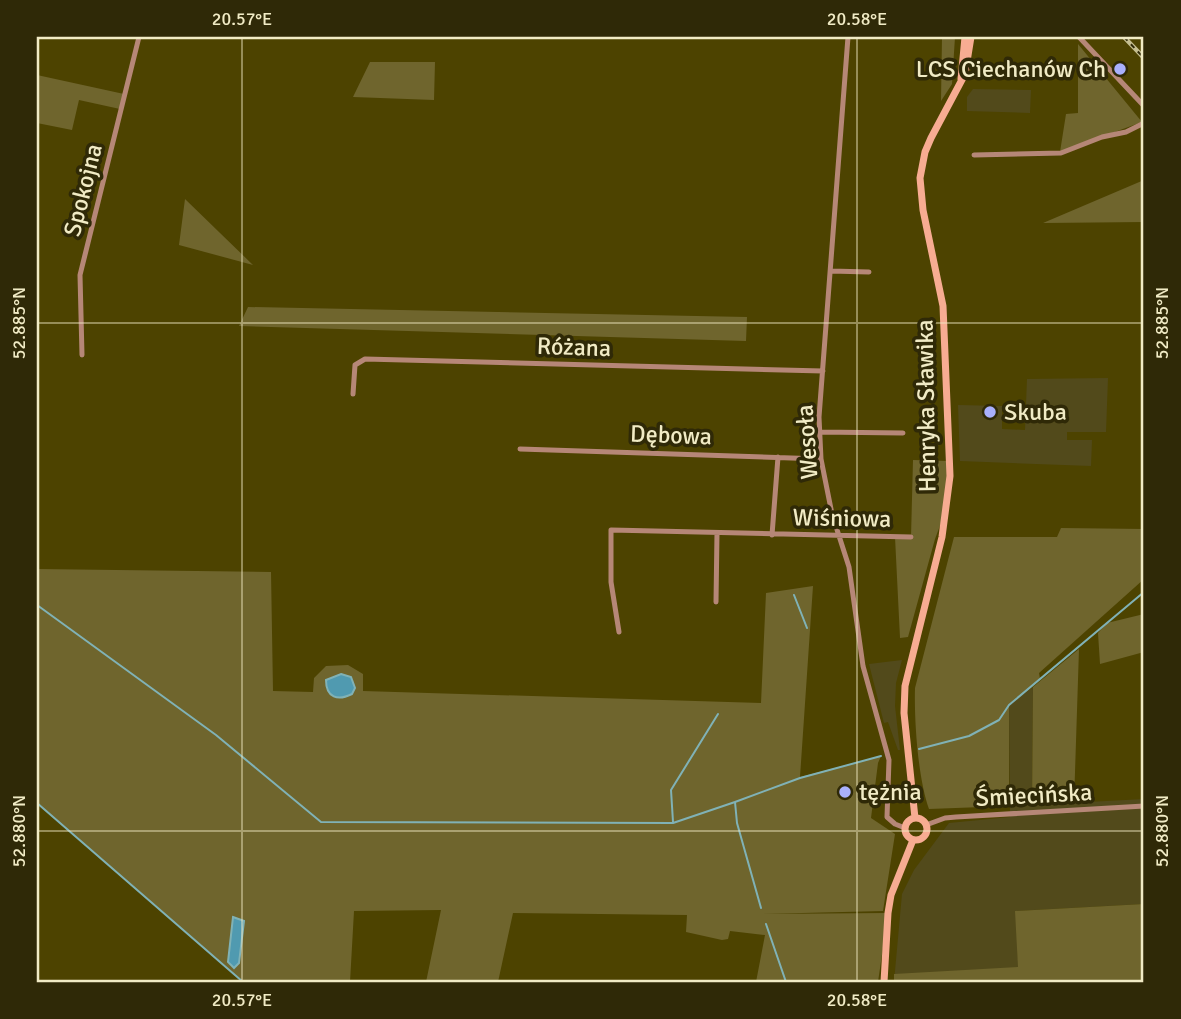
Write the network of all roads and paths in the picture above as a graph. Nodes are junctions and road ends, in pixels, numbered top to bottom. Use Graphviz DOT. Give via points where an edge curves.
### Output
graph roads {
  1 [pos="139,37"];
  2 [pos="848,37"];
  3 [pos="965,37"];
  4 [pos="971,37"];
  5 [pos="1079,37"];
  6 [pos="960,83"];
  7 [pos="1144,106"];
  8 [pos="1144,122"];
  9 [pos="974,155"];
  10 [pos="831,271"];
  11 [pos="869,272"];
  12 [pos="82,355"];
  13 [pos="823,371"];
  14 [pos="353,394"];
  15 [pos="819,432"];
  16 [pos="903,433"];
  17 [pos="520,449"];
  18 [pos="778,457"];
  19 [pos="821,459"];
  20 [pos="717,533"];
  21 [pos="772,535"];
  22 [pos="840,536"];
  23 [pos="911,537"];
  24 [pos="716,602"];
  25 [pos="619,632"];
  26 [pos="1144,806"];
  27 [pos="915,818"];
  28 [pos="926,825"];
  29 [pos="905,828"];
  30 [pos="913,840"];
  31 [pos="884,982"];
  1 -- 12 [label="street, Spokojna" via="80,275"];
  2 -- 10 [label="street, Wesoła"];
  3 -- 6 [label="main road, Henryka Sławika"];
  4 -- 6 [label="main road, Henryka Sławika" via="968,67"];
  5 -- 7 [label="street"];
  6 -- 27 [label="main road, Henryka Sławika" via="925,152 920,178 943,306 950,476 942,537 905,686"];
  8 -- 9 [label="street" via="1061,153"];
  10 -- 11 [label="street"];
  10 -- 13 [label="street, Wesoła"];
  13 -- 14 [label="street, Różana" via="365,359 355,365"];
  13 -- 15 [label="street, Wesoła"];
  15 -- 16 [label="street"];
  15 -- 19 [label="street, Wesoła"];
  17 -- 18 [label="street, Dębowa"];
  18 -- 19 [label="street, Dębowa"];
  18 -- 21 [label="street, Wiśniowa"];
  19 -- 22 [label="street, Wesoła"];
  20 -- 21 [label="street, Wiśniowa"];
  20 -- 24 [label="street"];
  20 -- 25 [label="street, Wiśniowa" via="611,530 611,582"];
  21 -- 22 [label="street, Wiśniowa"];
  22 -- 23 [label="street, Wiśniowa"];
  22 -- 29 [label="street, Wesoła" via="863,666 889,760 887,817"];
  26 -- 28 [label="street, Śmiecińska" via="956,817"];
  27 -- 28 [label="main road"];
  27 -- 29 [label="main road"];
  28 -- 30 [label="main road" via="925,836"];
  29 -- 30 [label="main road"];
  30 -- 31 [label="main road" via="891,895"];
}
